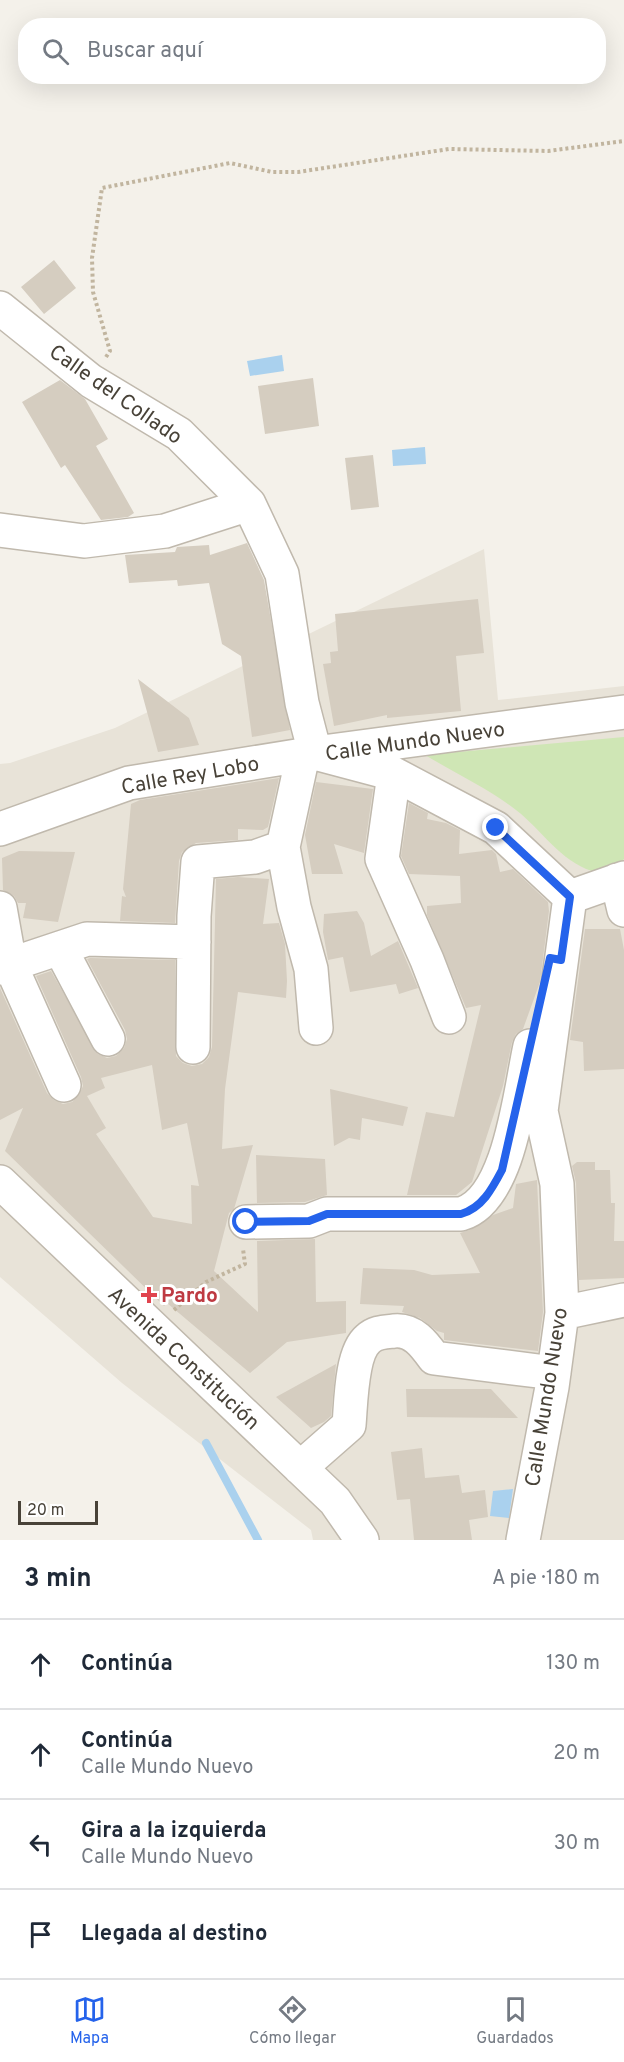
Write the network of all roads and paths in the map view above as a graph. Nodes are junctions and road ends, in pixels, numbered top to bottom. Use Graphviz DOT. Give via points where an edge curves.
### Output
graph roads {
  1 [pos="624,141"];
  2 [pos="0,308"];
  3 [pos="91,381"];
  4 [pos="249,504"];
  5 [pos="0,530"];
  6 [pos="624,712"];
  7 [pos="309,754"];
  8 [pos="394,774"];
  9 [pos="0,828"];
  10 [pos="283,847"];
  11 [pos="622,894"];
  12 [pos="570,897"];
  13 [pos="0,908"];
  14 [pos="194,942"];
  15 [pos="60,948"];
  16 [pos="561,960"];
  17 [pos="5,966"];
  18 [pos="449,1017"];
  19 [pos="316,1028"];
  20 [pos="108,1039"];
  21 [pos="193,1047"];
  22 [pos="64,1085"];
  23 [pos="0,1182"];
  24 [pos="246,1222"];
  25 [pos="624,1300"];
  26 [pos="562,1313"];
  27 [pos="154,1329"];
  28 [pos="554,1373"];
  29 [pos="300,1468"];
  30 [pos="362,1540"];
  31 [pos="523,1540"];
  1 -- 3 [label="path" via="548,151 449,149 298,172 272,172 230,163 102,188 92,258 93,292 110,351"];
  2 -- 3 [label="street, Calle del Collado"];
  3 -- 4 [label="street, Calle del Collado" via="179,434"];
  4 -- 5 [label="street" via="165,531 84,542"];
  4 -- 7 [label="street, Calle del Collado" via="282,574"];
  6 -- 7 [label="street, Calle Mundo Nuevo"];
  7 -- 8 [label="street, Calle Mundo Nuevo"];
  7 -- 9 [label="street, Calle Rey Lobo" via="129,783"];
  7 -- 10 [label="street"];
  8 -- 12 [label="street, Calle Mundo Nuevo" via="496,828"];
  8 -- 18 [label="street" via="382,859"];
  10 -- 14 [label="street" via="255,858 198,862"];
  10 -- 19 [label="street" via="311,969"];
  11 -- 12 [label="street"];
  12 -- 16 [label="street, Calle Mundo Nuevo"];
  13 -- 17 [label="street"];
  14 -- 15 [label="street" via="87,939"];
  14 -- 21 [label="street"];
  15 -- 17 [label="street"];
  15 -- 20 [label="street"];
  16 -- 24 [label="street" via="550,958 502,1170 482,1202 461,1214 327,1214 309,1221"];
  16 -- 26 [label="street, Calle Mundo Nuevo" via="541,1111 557,1184"];
  17 -- 22 [label="street"];
  23 -- 27 [label="street, Avenida Constitución"];
  24 -- 27 [label="path" via="241,1234 245,1264 206,1282"];
  25 -- 26 [label="street"];
  26 -- 28 [label="street, Calle Mundo Nuevo"];
  27 -- 29 [label="street, Avenida Constitución"];
  28 -- 29 [label="street" via="434,1358 422,1340 401,1330 379,1332 367,1339 357,1355 349,1425"];
  28 -- 31 [label="street, Calle Mundo Nuevo"];
  29 -- 30 [label="street, Avenida Constitución" via="335,1501"];
}
